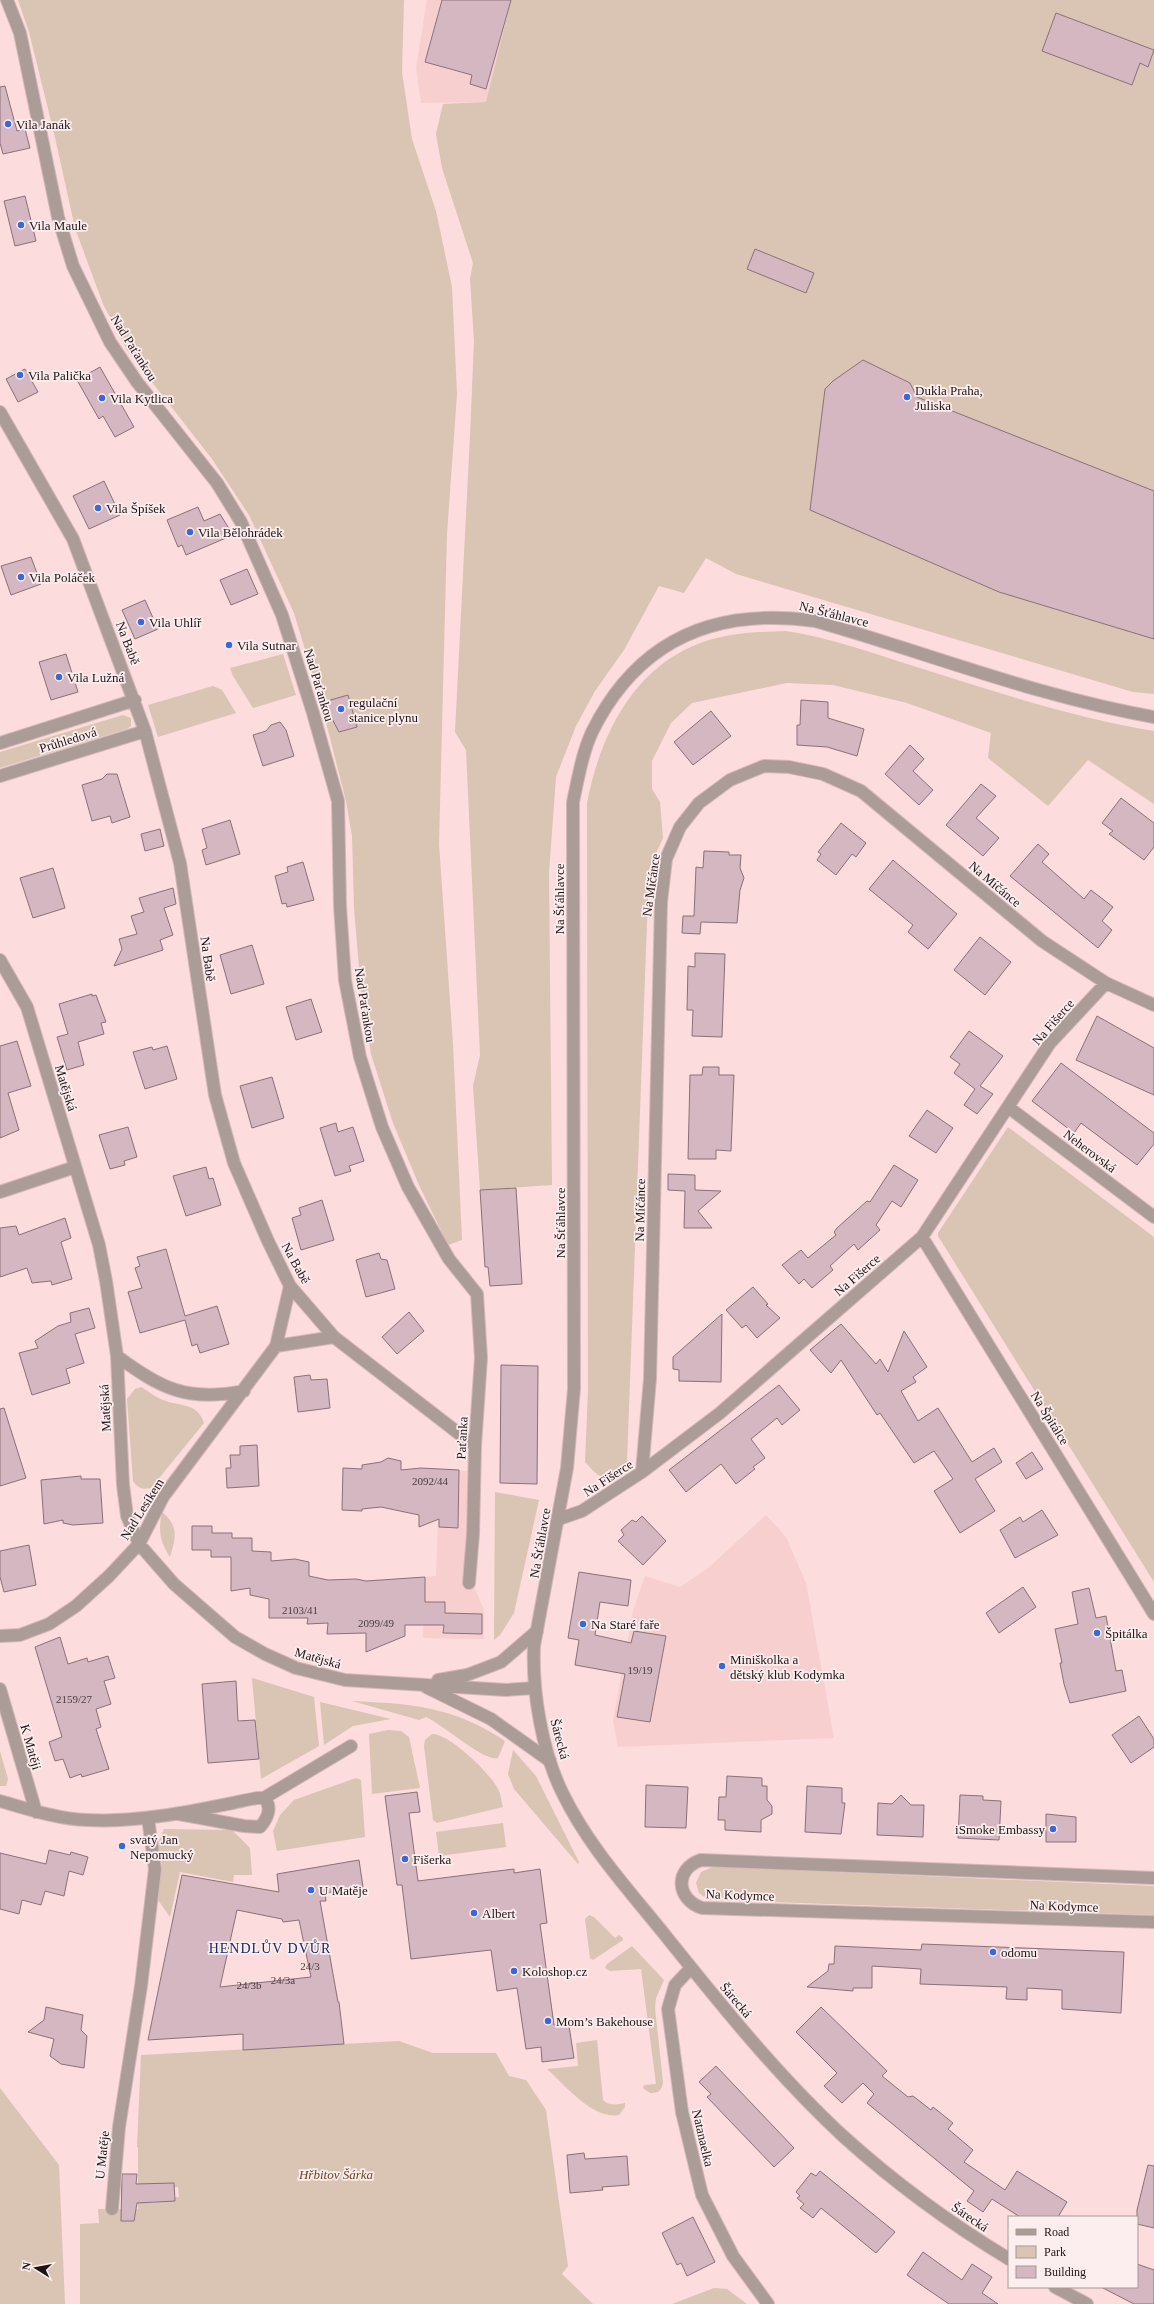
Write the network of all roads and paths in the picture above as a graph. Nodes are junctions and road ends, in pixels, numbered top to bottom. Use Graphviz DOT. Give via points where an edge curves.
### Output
graph roads {
  1 [pos="7,0"];
  2 [pos="0,412"];
  3 [pos="135,700"];
  4 [pos="1154,717"];
  5 [pos="145,731"];
  6 [pos="0,743"];
  7 [pos="0,776"];
  8 [pos="0,960"];
  9 [pos="1106,983"];
  10 [pos="1154,1005"];
  11 [pos="1008,1107"];
  12 [pos="75,1167"];
  13 [pos="0,1192"];
  14 [pos="1154,1217"];
  15 [pos="922,1237"];
  16 [pos="290,1286"];
  17 [pos="477,1294"];
  18 [pos="334,1337"];
  19 [pos="276,1346"];
  20 [pos="117,1356"];
  21 [pos="244,1391"];
  22 [pos="475,1446"];
  23 [pos="642,1472"];
  24 [pos="559,1519"];
  25 [pos="139,1544"];
  26 [pos="469,1583"];
  27 [pos="1154,1614"];
  28 [pos="537,1631"];
  29 [pos="0,1636"];
  30 [pos="419,1684"];
  31 [pos="534,1688"];
  32 [pos="0,1689"];
  33 [pos="351,1746"];
  34 [pos="550,1761"];
  35 [pos="264,1798"];
  36 [pos="0,1801"];
  37 [pos="36,1812"];
  38 [pos="179,1814"];
  39 [pos="148,1818"];
  40 [pos="1154,1878"];
  41 [pos="1154,1922"];
  42 [pos="691,1968"];
  43 [pos="112,2209"];
  44 [pos="1008,2258"];
  45 [pos="1057,2288"];
  46 [pos="768,2304"];
  47 [pos="1087,2304"];
  1 -- 17 [label="street, Nad Paťankou" via="20,33 58,217 73,266 110,342 137,382 217,483 241,522 282,615 338,802 340,906 345,980 360,1057 382,1127 408,1187 449,1260"];
  2 -- 3 [label="street, Na Babě" via="73,539"];
  3 -- 5 [label="street, Na Babě"];
  3 -- 6 [label="street, Průhledová"];
  4 -- 24 [label="street, Na Šťáhlavce" via="1066,698 860,634 815,621 786,617 751,618 688,632 662,646 637,668 613,697 592,733 580,769 573,802 574,1389 570,1447"];
  5 -- 7 [label="street, Průhledová"];
  5 -- 16 [label="street, Na Babě" via="180,863 215,1095 234,1163"];
  8 -- 12 [label="street, Matějská" via="27,1007"];
  9 -- 10 [label="street, Na Míčánce"];
  9 -- 11 [label="street, Na Fišerce" via="1050,1043"];
  9 -- 23 [label="street, Na Míčánce" via="1042,941 861,791 823,774 789,767 764,766 730,780 699,803 680,827 666,859 661,902 650,1379"];
  11 -- 14 [label="street, Neherovská"];
  11 -- 15 [label="street, Na Fišerce"];
  12 -- 13 [label="street"];
  12 -- 20 [label="street, Matějská" via="100,1252"];
  15 -- 23 [label="street, Na Fišerce" via="720,1413"];
  15 -- 27 [label="street, Na Špitálce"];
  16 -- 18 [label="street, Na Babě"];
  16 -- 19 [label="street"];
  17 -- 22 [label="street, Paťanka" via="481,1358"];
  18 -- 19 [label="street"];
  18 -- 22 [label="street, Na Babě"];
  19 -- 21 [label="street, Nad Lesíkem"];
  20 -- 21 [label="street" via="146,1378 196,1395 221,1396"];
  20 -- 25 [label="street, Matějská" via="123,1485 127,1516"];
  21 -- 25 [label="street, Nad Lesíkem" via="163,1498"];
  22 -- 26 [label="street, Paťanka"];
  23 -- 24 [label="street, Na Fišerce" via="582,1511"];
  24 -- 28 [label="street, Na Šťáhlavce"];
  25 -- 29 [label="street, Nad Lesíkem" via="76,1606 49,1624 20,1635"];
  25 -- 30 [label="street, Matějská" via="174,1584 235,1637 265,1654 296,1668 345,1680"];
  28 -- 30 [label="street, Matějská" via="501,1662 484,1670"];
  28 -- 31 [label="street, Na Šťáhlavce" via="533,1662"];
  30 -- 31 [label="street, Matějská" via="506,1690"];
  30 -- 34 [label="street, Matějská" via="491,1719"];
  31 -- 34 [label="street, Šárecká"];
  32 -- 37 [label="street, K Matěji"];
  33 -- 35 [label="street"];
  34 -- 42 [label="street, Šárecká" via="561,1790 603,1860"];
  35 -- 38 [label="street"];
  35 -- 38 [label="street" via="268,1805 268,1814 260,1827"];
  36 -- 37 [label="street"];
  37 -- 39 [label="street" via="86,1820"];
  38 -- 39 [label="street"];
  39 -- 43 [label="street, U Matěje" via="155,1869 141,1986 119,2128"];
  40 -- 41 [label="street, Na Kodymce" via="702,1860 693,1863 687,1869 682,1884 683,1893 688,1900 702,1908"];
  42 -- 44 [label="street, Šárecká" via="745,2033 844,2136 939,2213"];
  42 -- 46 [label="street, Natanaelka" via="674,1985 668,2009 682,2112 702,2195 733,2256"];
  45 -- 47 [label="street"];
}
